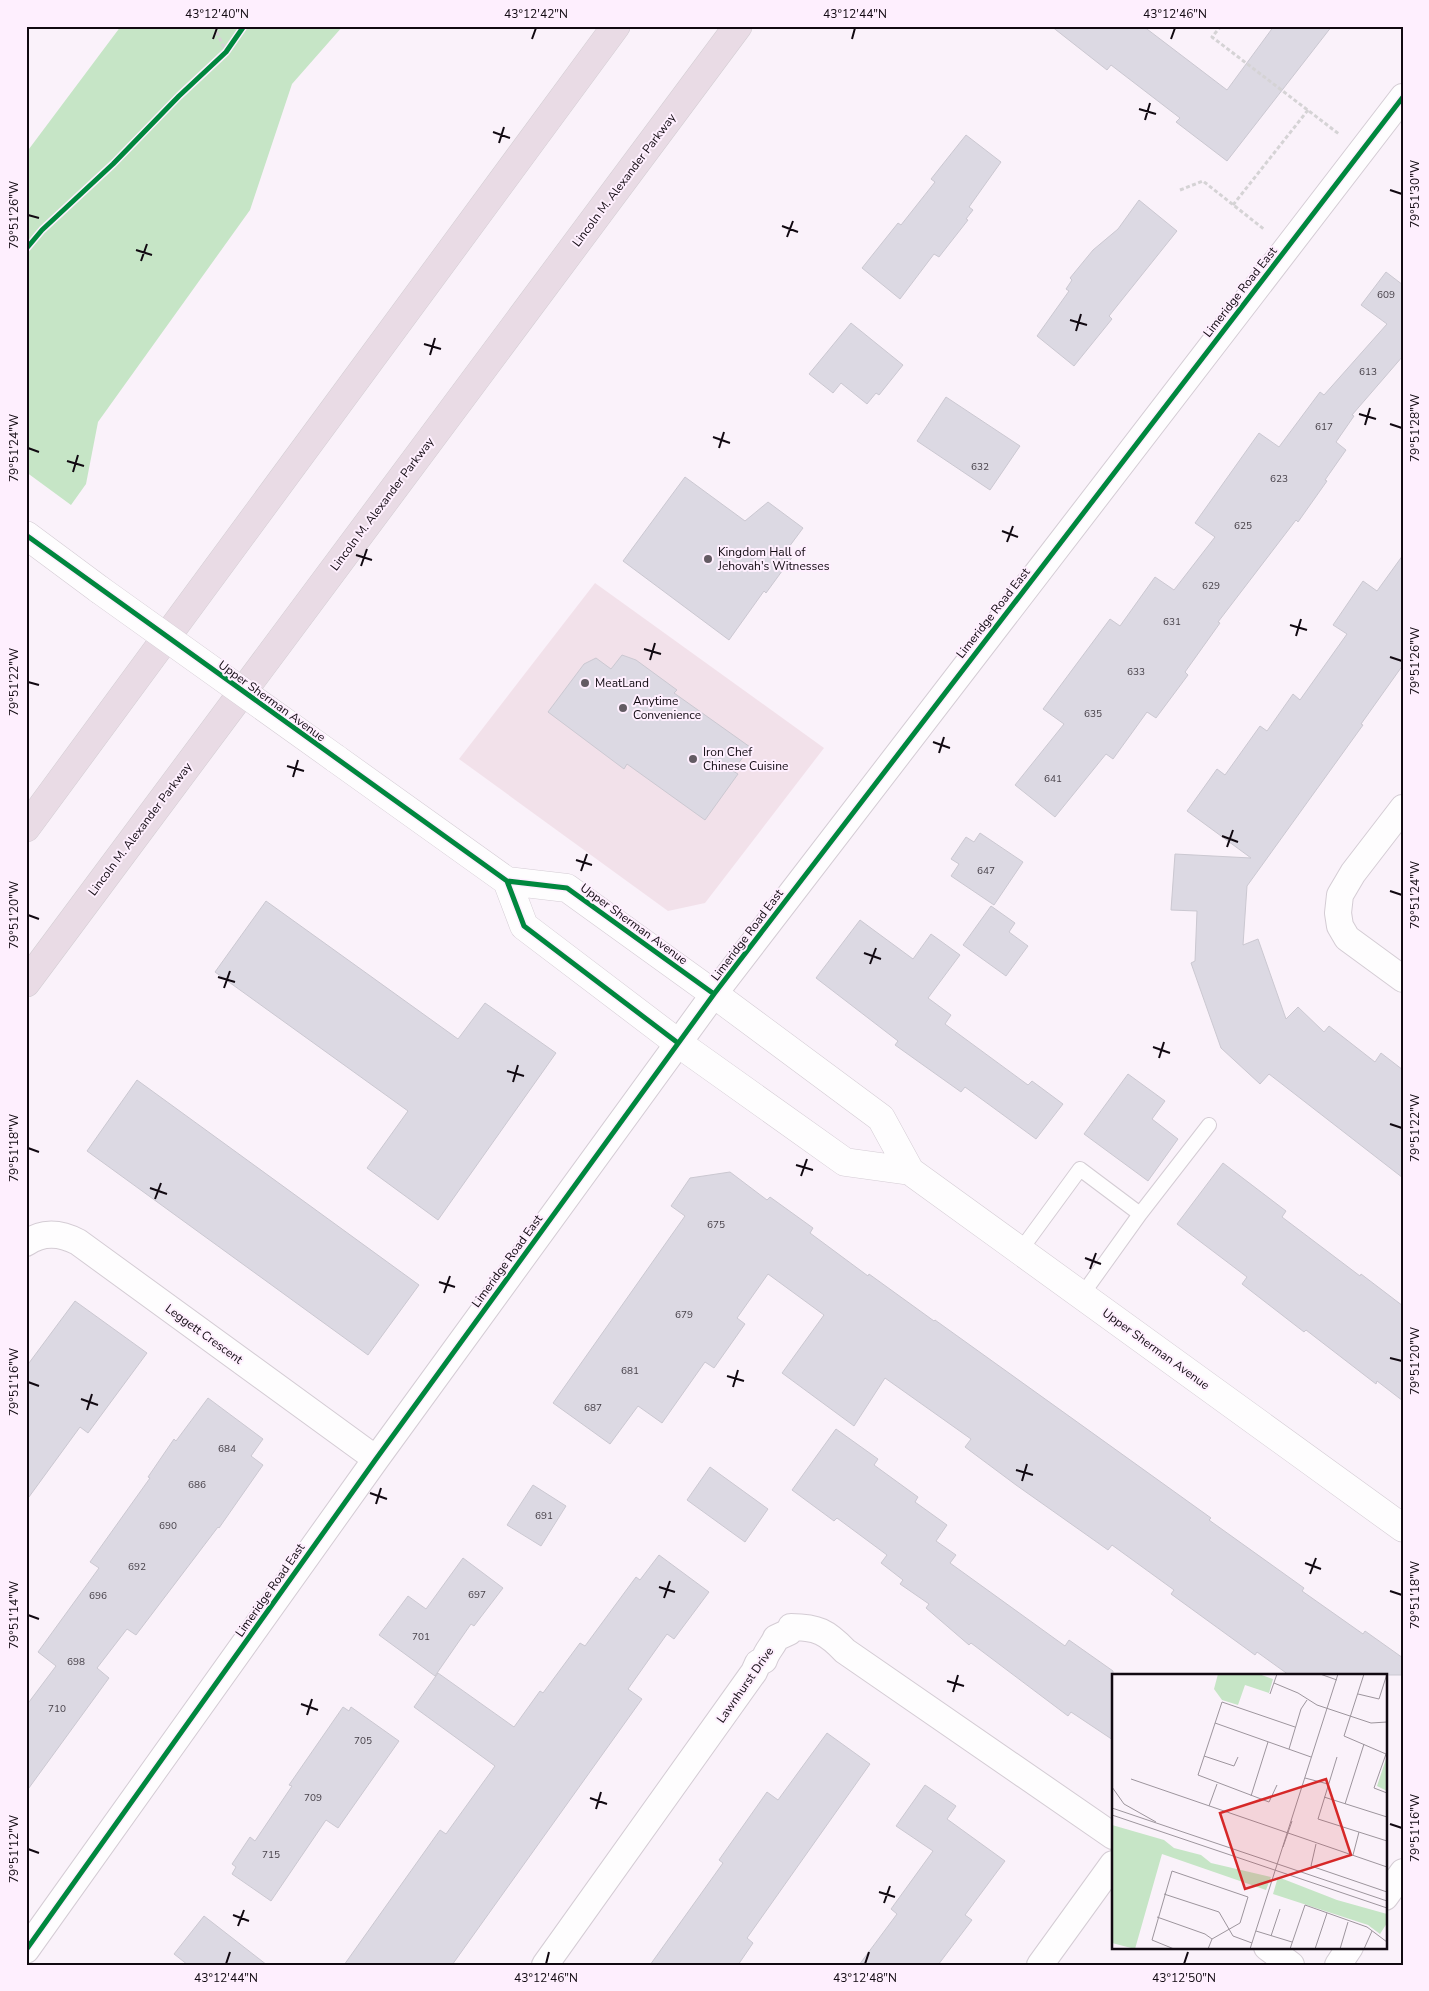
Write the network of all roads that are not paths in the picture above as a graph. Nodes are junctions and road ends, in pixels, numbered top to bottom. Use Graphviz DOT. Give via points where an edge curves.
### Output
graph roads {
  1 [pos="616,26"];
  2 [pos="738,26"];
  3 [pos="1403,97"];
  4 [pos="26,535"];
  5 [pos="1403,808"];
  6 [pos="26,828"];
  7 [pos="507,881"];
  8 [pos="1403,979"];
  9 [pos="26,983"];
  10 [pos="714,994"];
  11 [pos="678,1043"];
  12 [pos="1209,1125"];
  13 [pos="910,1171"];
  14 [pos="1140,1214"];
  15 [pos="26,1243"];
  16 [pos="1020,1251"];
  17 [pos="1082,1295"];
  18 [pos="376,1460"];
  19 [pos="1403,1528"];
  20 [pos="1112,1835"];
  21 [pos="1112,1865"];
  22 [pos="1403,1872"];
  23 [pos="1386,1896"];
  24 [pos="1268,1948"];
  25 [pos="1349,1948"];
  26 [pos="26,1950"];
  27 [pos="545,1965"];
  28 [pos="1040,1965"];
  29 [pos="1291,1965"];
  30 [pos="1338,1965"];
  1 -- 6 [label="highway"];
  2 -- 9 [label="highway, Lincoln M. Alexander Parkway"];
  3 -- 10 [label="street, Limeridge Road East"];
  4 -- 7 [label="main road, Upper Sherman Avenue, bridge"];
  5 -- 8 [label="street" via="1353,873 1340,895 1338,913 1340,926 1347,938"];
  7 -- 10 [label="main road, Upper Sherman Avenue" via="566,888"];
  7 -- 11 [label="main road, Upper Sherman Avenue" via="524,926"];
  10 -- 11 [label="street, Limeridge Road East"];
  10 -- 13 [label="main road, Upper Sherman Avenue" via="880,1118"];
  11 -- 13 [label="main road, Upper Sherman Avenue" via="845,1162"];
  11 -- 18 [label="street, Limeridge Road East"];
  12 -- 14 [label="lane"];
  13 -- 16 [label="main road, Upper Sherman Avenue"];
  14 -- 16 [label="lane" via="1080,1169"];
  14 -- 17 [label="lane"];
  15 -- 18 [label="street, Leggett Crescent" via="51,1234 78,1242"];
  16 -- 17 [label="main road, Upper Sherman Avenue"];
  17 -- 19 [label="main road, Upper Sherman Avenue"];
  18 -- 26 [label="street, Limeridge Road East"];
  20 -- 27 [label="street, Lawnhurst Drive" via="845,1651 829,1635 806,1627 790,1627 789,1632 776,1638 767,1650 764,1660 758,1663"];
  21 -- 28 [label="street"];
  22 -- 23 [label="street"];
  24 -- 29 [label="street"];
  25 -- 30 [label="street"];
}
